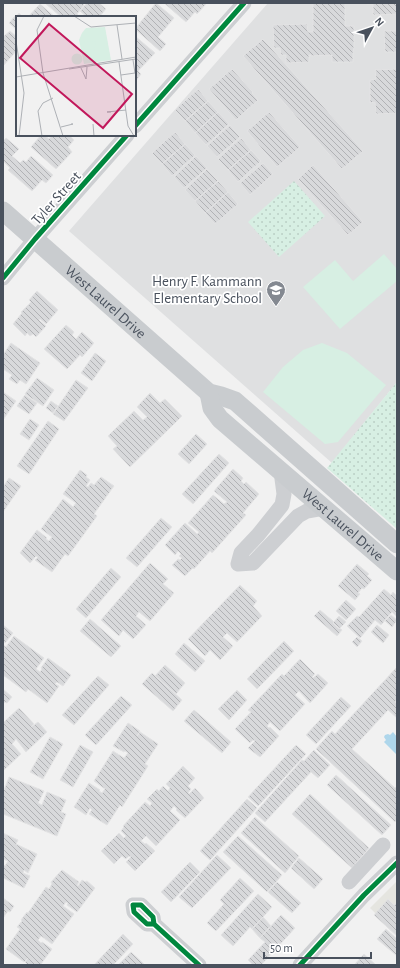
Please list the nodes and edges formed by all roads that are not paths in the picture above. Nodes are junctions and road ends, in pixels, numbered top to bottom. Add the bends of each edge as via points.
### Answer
1 (244, 3) edge
2 (136, 125) edge
3 (126, 136) edge
4 (3, 211) edge
5 (35, 239) junction
6 (3, 278) edge
7 (209, 393) junction
8 (281, 471) junction
9 (324, 508) junction
10 (397, 544) edge
11 (397, 571) edge
12 (383, 844) dead end
13 (397, 863) edge
14 (349, 882) dead end
15 (131, 903) dead end
16 (199, 965) edge
17 (300, 965) edge

1 - 2 street
3 - 5 street, Tyler Street
4 - 5 main road, West Laurel Drive
5 - 6 street, Tyler Street
5 - 7 main road, West Laurel Drive
7 - 8 main road, West Laurel Drive via 212,408 220,419
7 - 10 main road, West Laurel Drive via 234,401
8 - 9 main road, West Laurel Drive
8 - 9 street via 284,494 282,505 241,553 238,564 253,563 298,516 307,511
9 - 11 main road, West Laurel Drive
12 - 14 street
13 - 17 street
15 - 16 street via 140,905 149,913 154,924

